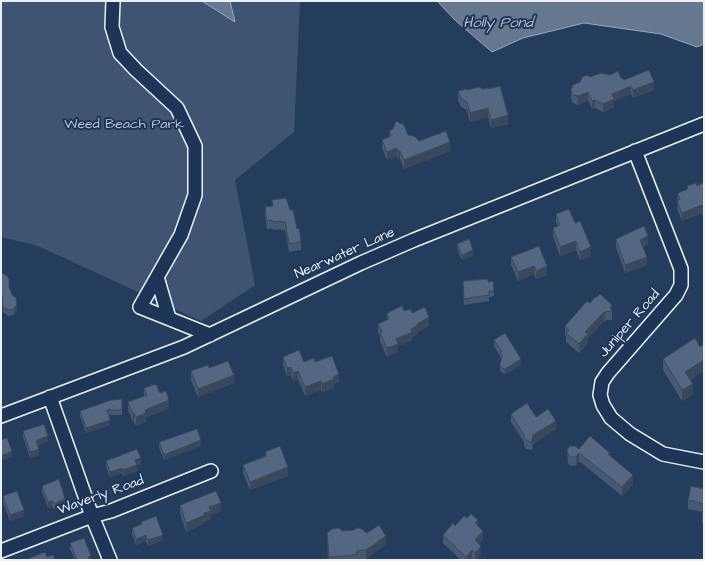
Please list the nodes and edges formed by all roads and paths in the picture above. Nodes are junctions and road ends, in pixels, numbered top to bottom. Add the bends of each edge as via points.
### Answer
1 (113, 1) edge
2 (704, 124) edge
3 (635, 151) junction
4 (157, 277) junction
5 (169, 318) junction
6 (210, 335) junction
7 (50, 397) junction
8 (1, 416) edge
9 (704, 462) edge
10 (211, 471) dead end
11 (92, 516) junction
12 (1, 551) edge
13 (110, 560) edge

1 - 4 street via 112,27 120,53 177,108 195,146 195,195 181,235
2 - 3 street, Nearwater Lane
3 - 6 street, Nearwater Lane via 361,263
3 - 9 street, Juniper Road via 681,269 682,285 608,373 602,382 600,396 611,418 630,434 663,454
4 - 5 street
4 - 5 street via 140,307
5 - 6 street
6 - 7 street, Nearwater Lane
7 - 8 street, Nearwater Lane
7 - 11 street
10 - 11 street, Waverly Road via 111,511
11 - 12 street, Waverly Road
11 - 13 street

